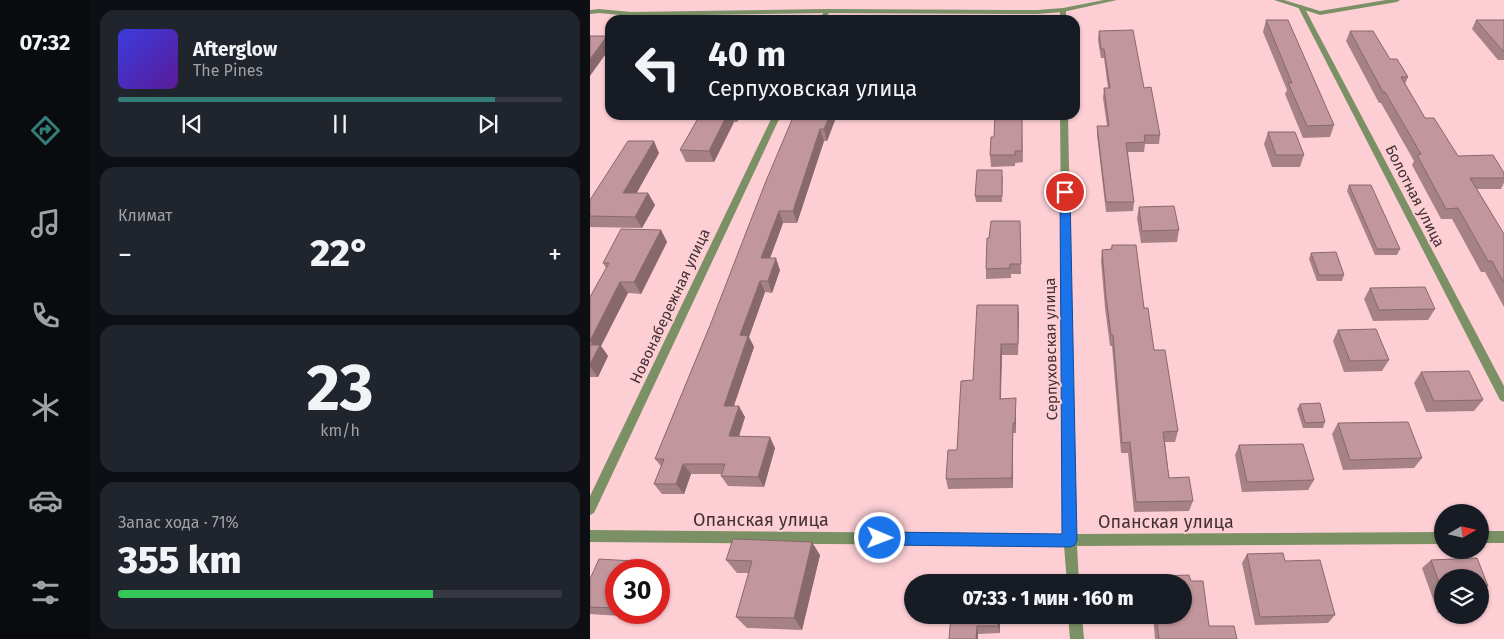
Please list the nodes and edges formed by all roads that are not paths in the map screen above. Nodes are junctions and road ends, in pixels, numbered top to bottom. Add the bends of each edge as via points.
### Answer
1 (1114, 0) edge
2 (1277, 0) edge
3 (1398, 0) edge
4 (1301, 7) junction
5 (1062, 10) junction
6 (827, 11) junction
7 (590, 12) edge
8 (825, 15) edge
9 (1062, 15) edge
10 (775, 120) edge
11 (1064, 120) edge
12 (1504, 398) edge
13 (590, 509) edge
14 (590, 536) edge
15 (1489, 537) edge
16 (1504, 537) edge
17 (1434, 538) edge
18 (1070, 540) junction
19 (1072, 574) edge
20 (1076, 624) edge
21 (1077, 639) edge

1 - 5 street
2 - 4 street
3 - 4 street via 1320,13
4 - 12 street, Болотная улица
5 - 6 street
5 - 9 street
6 - 7 street
6 - 8 street
10 - 13 street, Новонабережная улица
11 - 18 street, Серпуховская улица
14 - 18 street, Опанская улица
15 - 16 street
17 - 18 street, Опанская улица
18 - 19 street, Серпуховская улица
20 - 21 street

